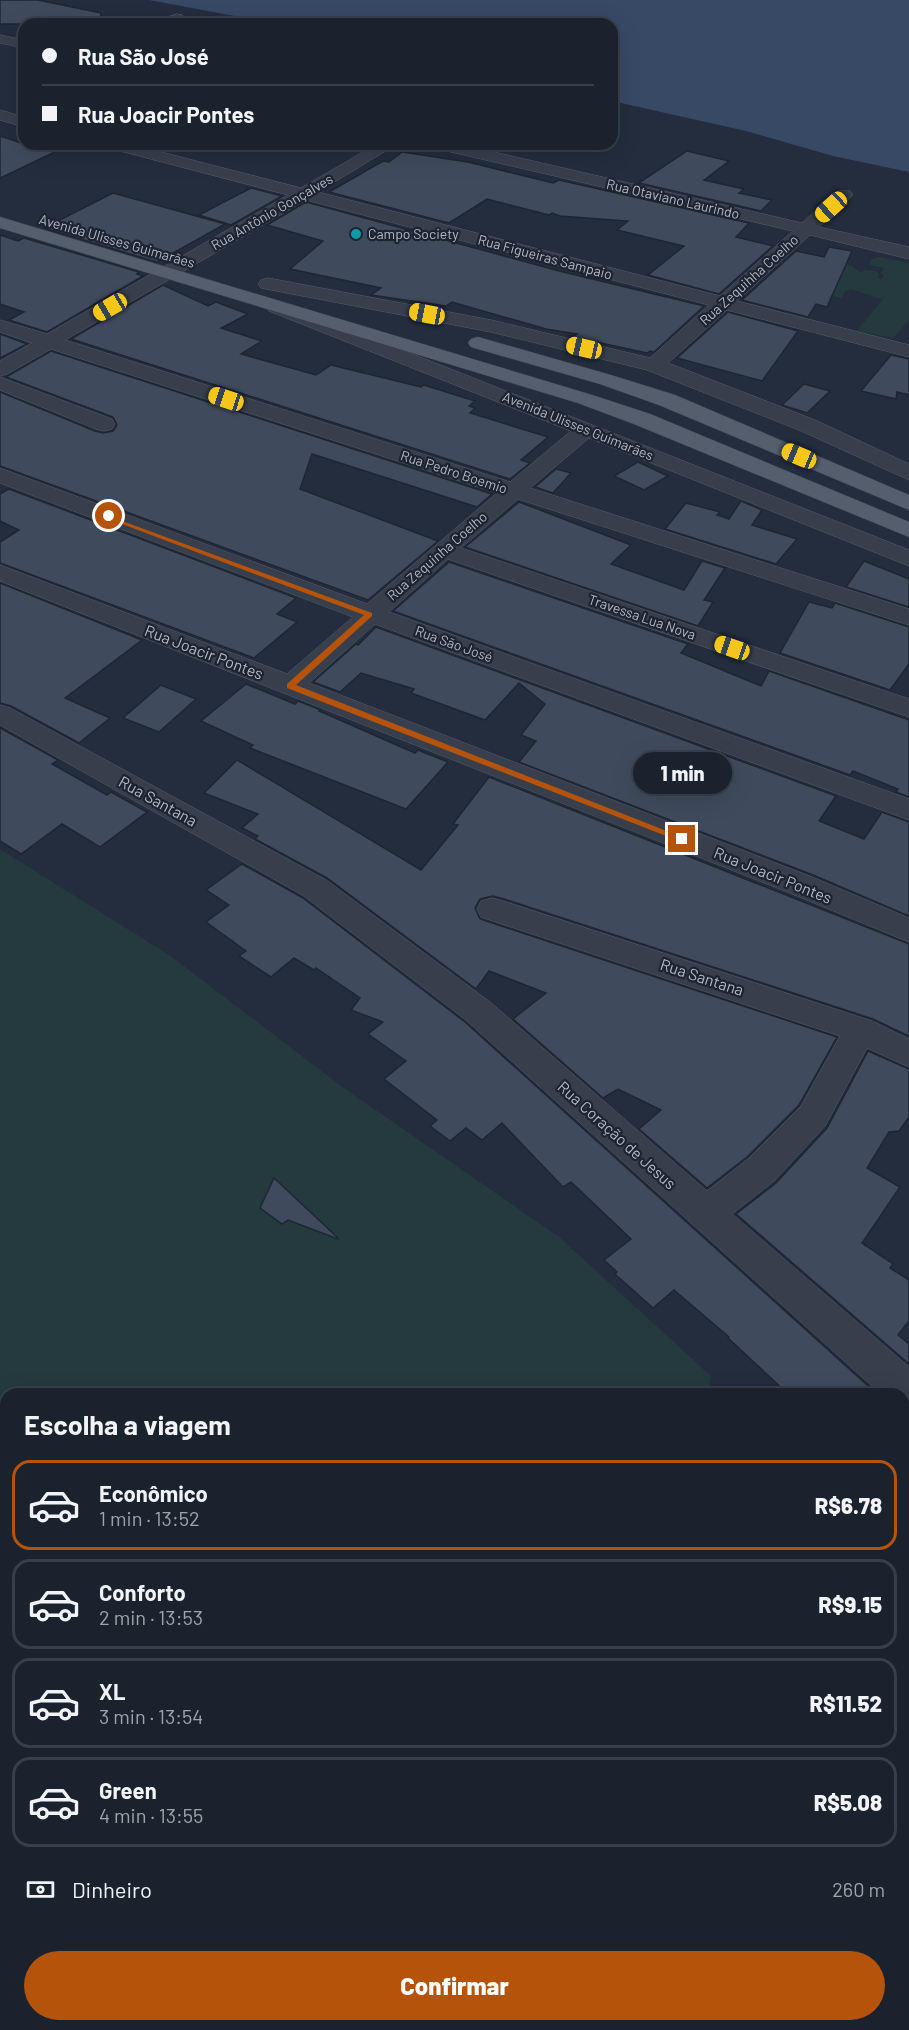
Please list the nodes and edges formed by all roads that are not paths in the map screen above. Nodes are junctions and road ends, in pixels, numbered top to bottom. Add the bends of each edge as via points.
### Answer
1 (0, 39) edge
2 (18, 43) edge
3 (0, 115) edge
4 (18, 120) edge
5 (135, 150) edge
6 (379, 150) edge
7 (464, 150) edge
8 (305, 193) junction
9 (844, 195) dead end
10 (0, 208) edge
11 (0, 222) edge
12 (805, 229) junction
13 (909, 253) edge
14 (187, 262) junction
15 (169, 273) junction
16 (268, 284) junction
17 (247, 295) junction
18 (722, 304) junction
19 (0, 326) edge
20 (50, 342) junction
21 (909, 351) edge
22 (654, 365) junction
23 (0, 370) edge
24 (0, 383) edge
25 (667, 400) junction
26 (642, 419) junction
27 (104, 424) dead end
28 (586, 429) junction
29 (909, 473) edge
30 (0, 476) edge
31 (513, 490) junction
32 (909, 503) edge
33 (909, 530) edge
34 (444, 550) junction
35 (909, 559) edge
36 (0, 572) edge
37 (370, 614) junction
38 (909, 617) edge
39 (290, 686) junction
40 (909, 708) edge
41 (0, 714) edge
42 (909, 810) edge
43 (315, 888) joint
44 (492, 909) dead end
45 (909, 931) edge
46 (860, 1030) junction
47 (909, 1054) edge
48 (705, 1214) junction
49 (903, 1388) edge

1 - 2 street
3 - 4 street
5 - 8 street, Rua Figueiras Sampaio
6 - 8 street, Rua Antônio Gonçalves
7 - 12 street, Rua Otaviano Laurindo
8 - 14 street, Rua Antônio Gonçalves
8 - 18 street, Rua Figueiras Sampaio
9 - 12 street, Rua Zequihha Coelho
10 - 14 main road, Avenida Ulisses Guimarães
11 - 15 main road, Avenida Ulisses Guimarães
12 - 13 street, Rua Otaviano Laurindo
12 - 18 street, Rua Zequihha Coelho
14 - 15 street, Rua Antônio Gonçalves
14 - 16 main road, Avenida Ulisses Guimarães
15 - 17 main road, Avenida Ulisses Guimarães
15 - 20 street, Rua Antônio Gonçalves
16 - 22 street, Avenida Ulisses Guimarães via 490,326
16 - 25 main road, Avenida Ulisses Guimarães
17 - 26 main road, Avenida Ulisses Guimarães
17 - 28 street, Avenida Ulisses Guimarães
18 - 21 street, Rua Figueiras Sampaio
18 - 22 street, Rua Zequihha Coelho
19 - 20 street, Rua Pedro Boemio
20 - 23 street, Rua Antônio Gonçalves
20 - 31 street, Rua Pedro Boemio
22 - 29 street, Avenida Ulisses Guimarães via 807,425
24 - 27 street
25 - 26 main road
25 - 32 main road, Avenida Ulisses Guimarães
26 - 33 main road, Avenida Ulisses Guimarães
28 - 31 street, Rua Zequinha Coelho
28 - 35 street, Avenida Ulisses Guimarães
30 - 37 street, Rua São José
31 - 34 street, Rua Zequinha Coelho
31 - 38 street, Rua Pedro Boemio
34 - 37 street, Rua Zequinha Coelho
34 - 40 street, Travessa Lua Nova
36 - 39 street, Rua Joacir Pontes
37 - 39 street, Rua Zequinha Coelho
37 - 42 street, Rua São José
39 - 45 street, Rua Joacir Pontes via 801,885
41 - 43 street, Rua Santana
43 - 48 street, Rua Coração de Jesus via 478,1011
44 - 46 street, Rua Santana
46 - 47 street, Rua Santana
46 - 48 street via 813,1116 761,1170
48 - 49 street, Rua Coração de Jesus

